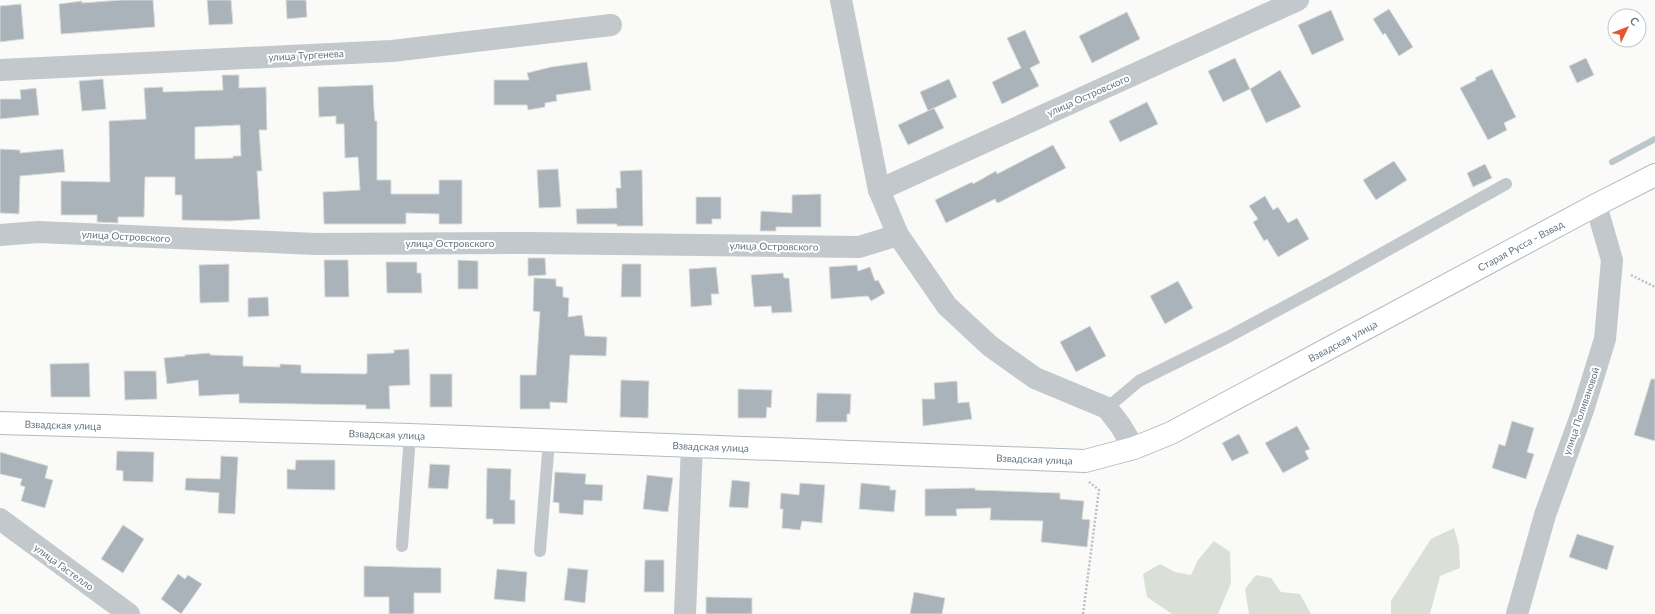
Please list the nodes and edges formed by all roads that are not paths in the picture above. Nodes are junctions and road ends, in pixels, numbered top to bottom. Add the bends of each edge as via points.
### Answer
1 (840, 0) edge
2 (1298, 0) edge
3 (611, 25) dead end
4 (0, 70) edge
5 (1655, 175) edge
6 (1506, 184) dead end
7 (879, 190) junction
8 (1596, 205) junction
9 (0, 235) edge
10 (898, 235) junction
11 (1387, 317) joint
12 (1107, 408) junction
13 (0, 423) edge
14 (410, 435) junction
15 (548, 441) junction
16 (692, 446) junction
17 (1134, 448) junction
18 (0, 519) edge
19 (402, 546) dead end
20 (540, 551) dead end
21 (129, 614) edge
22 (685, 614) edge
23 (1517, 614) edge

1 - 7 street
2 - 7 street, улица Островского
3 - 4 street, улица Тургенева via 392,51
5 - 8 street, Старая Русса - Взвад
6 - 12 lane via 1323,287 1139,381
7 - 10 street
8 - 11 street, Старая Русса - Взвад
8 - 23 street, улица Поливановой via 1612,260 1605,339 1583,410 1545,515
9 - 10 street, улица Островского via 38,232 316,244 529,243 859,247
10 - 12 street via 947,306 990,346 1035,378
11 - 17 street, Взвадская улица via 1171,433
12 - 17 street
13 - 14 street, Взвадская улица
14 - 15 street, Взвадская улица
14 - 19 lane
15 - 16 street, Взвадская улица
15 - 20 lane
16 - 17 street, Взвадская улица via 1085,461
16 - 22 street
18 - 21 street, улица Гастелло

